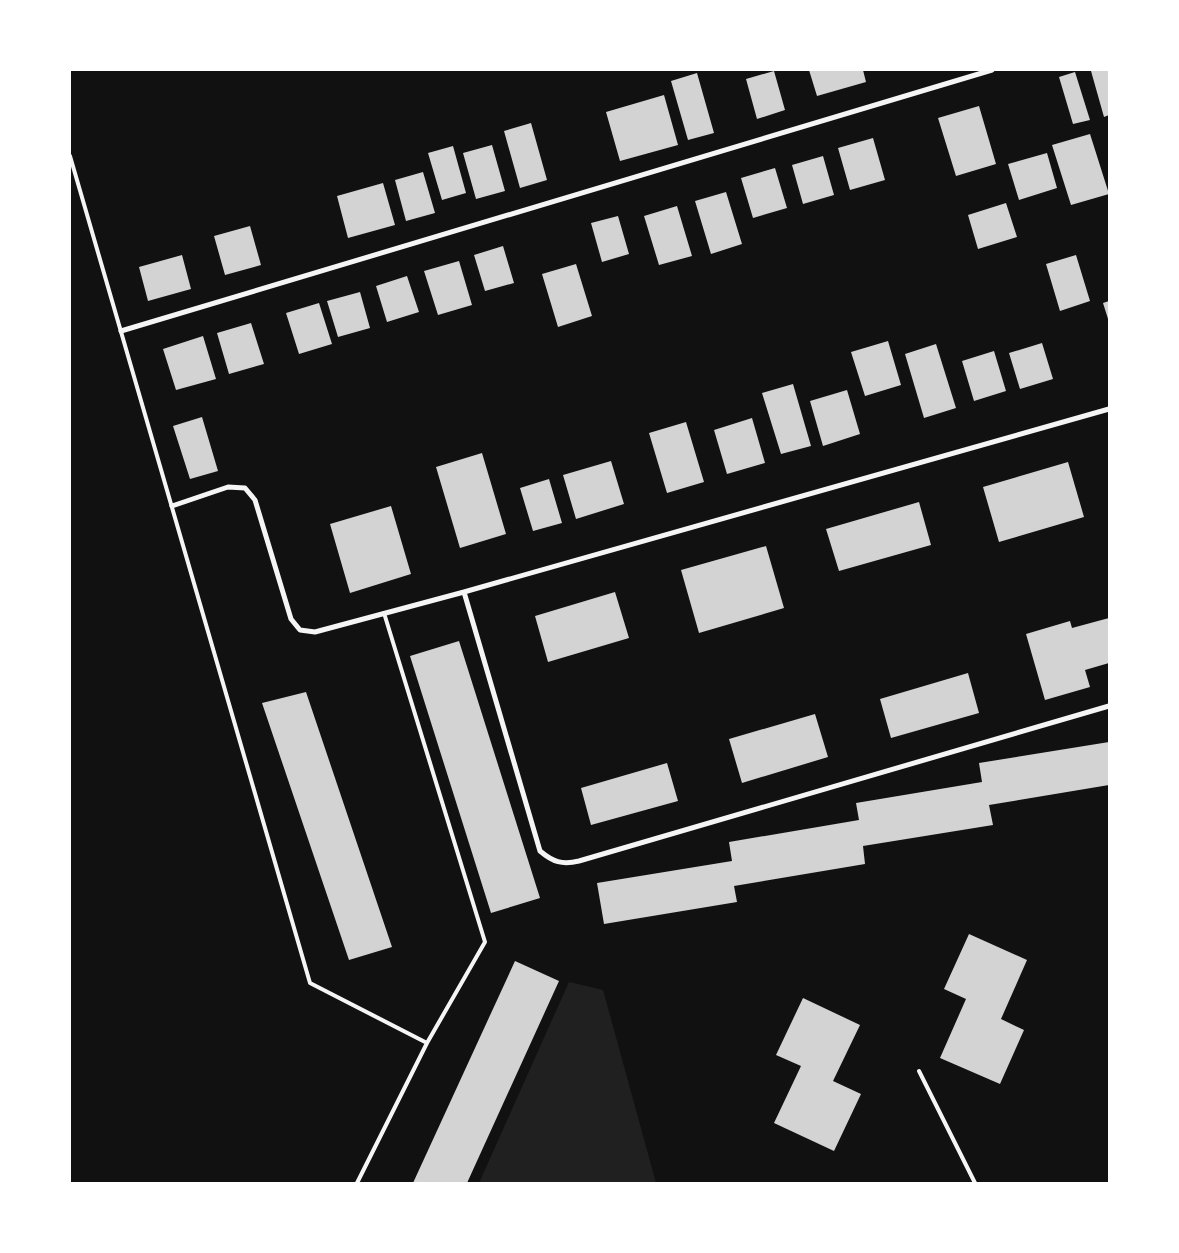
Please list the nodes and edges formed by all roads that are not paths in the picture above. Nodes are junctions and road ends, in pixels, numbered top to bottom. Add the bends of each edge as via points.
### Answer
1 (992, 70) edge
2 (70, 156) edge
3 (121, 331) junction
4 (1109, 408) edge
5 (172, 506) junction
6 (464, 592) junction
7 (384, 613) junction
8 (1109, 706) edge
9 (427, 1043) junction
10 (919, 1071) dead end
11 (358, 1183) edge
12 (975, 1183) edge

1 - 3 street
2 - 3 lane
3 - 5 lane
4 - 6 street
5 - 7 street via 228,487 245,488 255,500 291,619 300,630 315,632
5 - 9 lane via 310,983
6 - 7 street
6 - 8 street via 540,851 551,861 567,864
7 - 9 lane via 486,942
9 - 11 lane
10 - 12 lane

